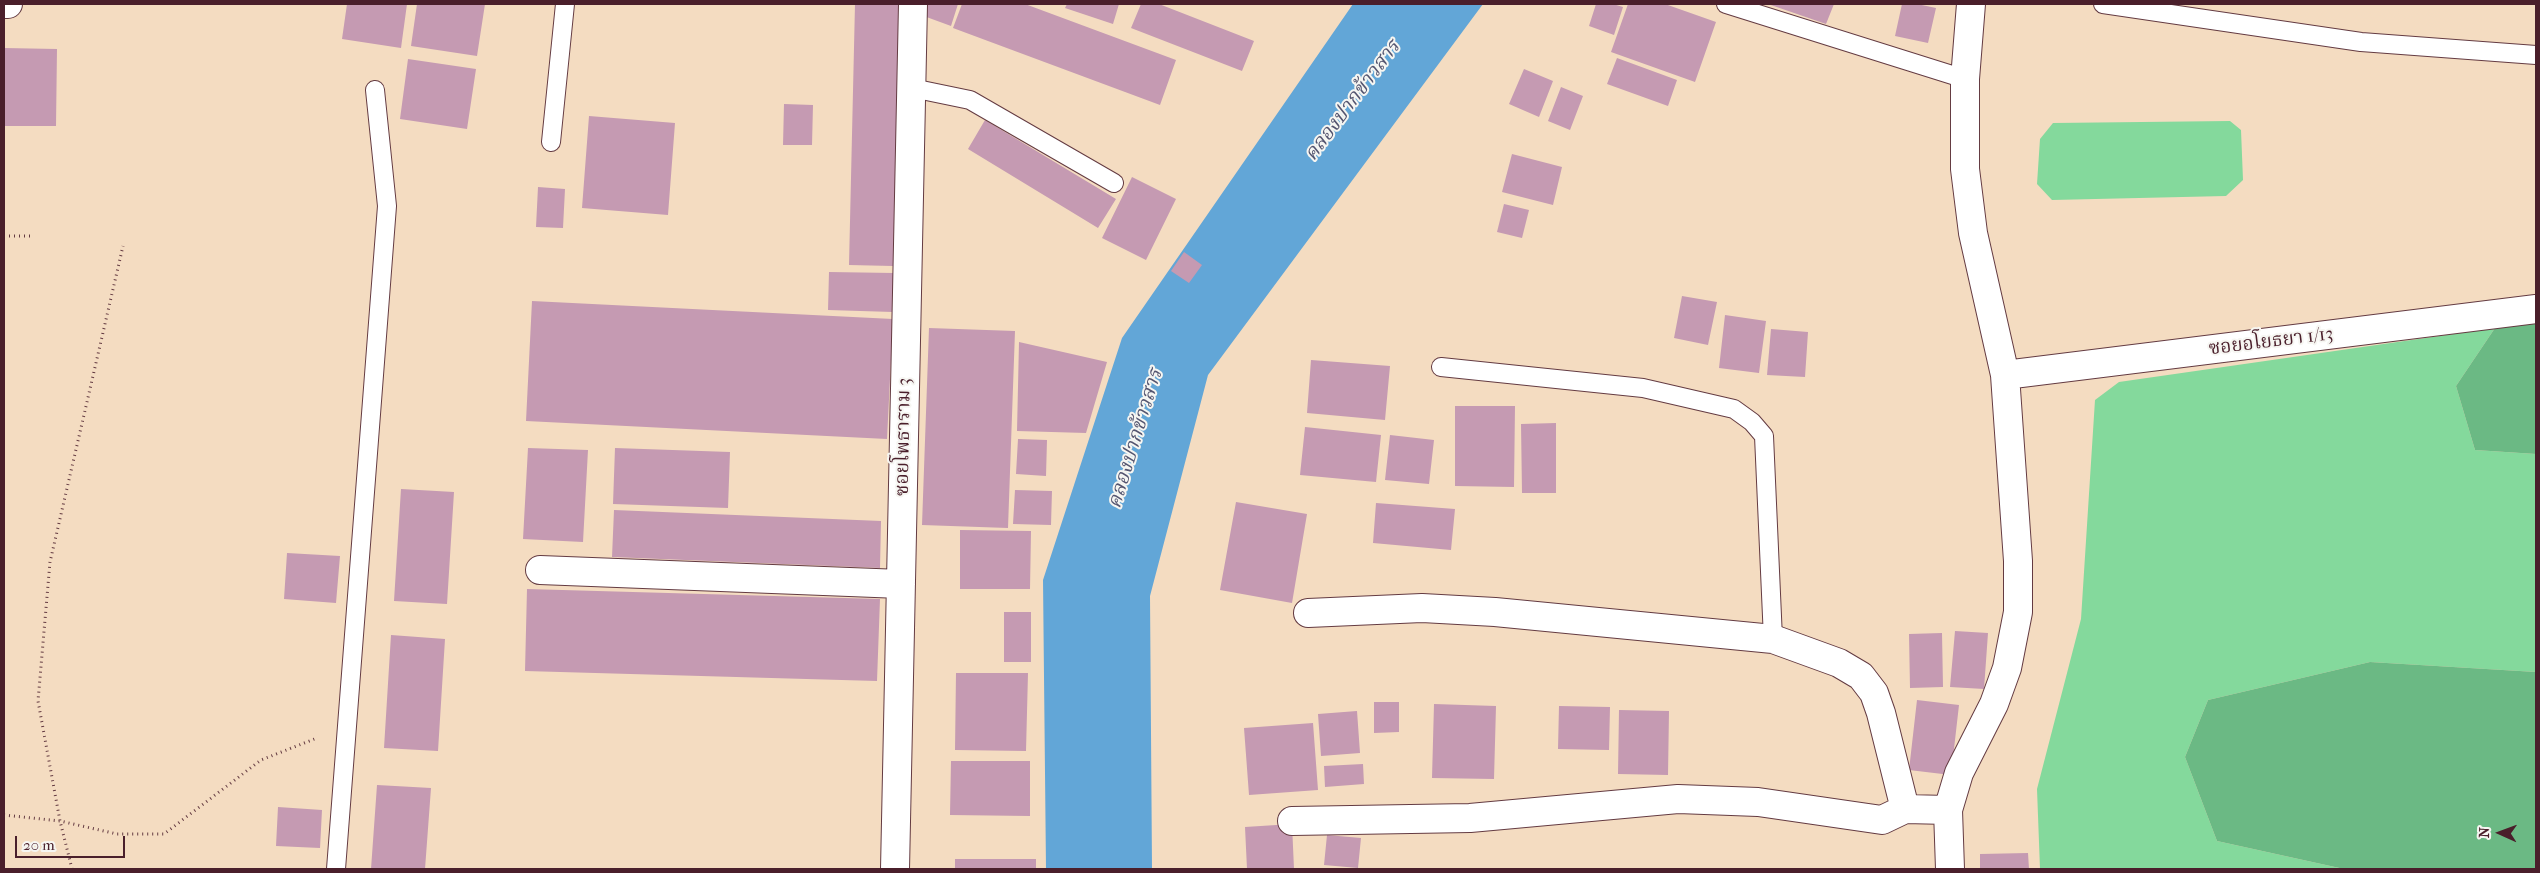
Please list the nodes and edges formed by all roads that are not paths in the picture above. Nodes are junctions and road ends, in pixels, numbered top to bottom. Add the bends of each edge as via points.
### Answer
1 (4, 4) edge
2 (8, 4) edge
3 (565, 4) edge
4 (914, 4) edge
5 (1726, 4) edge
6 (1971, 4) edge
7 (2103, 4) edge
8 (2536, 55) edge
9 (1965, 79) junction
10 (912, 88) junction
11 (375, 90) dead end
12 (551, 142) dead end
13 (1114, 183) dead end
14 (2536, 309) edge
15 (1441, 367) dead end
16 (2005, 376) junction
17 (540, 570) dead end
18 (902, 584) junction
19 (1308, 613) dead end
20 (1773, 639) junction
21 (1905, 809) junction
22 (1948, 810) junction
23 (1292, 821) dead end
24 (336, 869) edge
25 (895, 869) edge
26 (1950, 869) edge

1 - 2 street
3 - 12 lane
4 - 10 street, ซอยโพธาราม 3
5 - 9 lane
6 - 9 street
7 - 8 lane via 2361,42
9 - 16 street via 1965,169 1973,233
10 - 13 lane via 970,100
10 - 18 street, ซอยโพธาราม 3
11 - 24 lane via 387,206
14 - 16 street, ซอยอโยธยา 1/13
15 - 20 lane via 1643,388 1734,409 1752,422 1764,436
16 - 22 street via 2018,561 2018,612 2007,668 1994,704 1959,773
17 - 18 street
18 - 25 street, ซอยโพธาราม 3
19 - 20 street via 1422,608 1495,612
20 - 21 street via 1839,662 1861,676 1874,693 1881,712
21 - 22 street
21 - 23 street via 1882,820 1758,802 1678,799 1470,818
22 - 26 street

